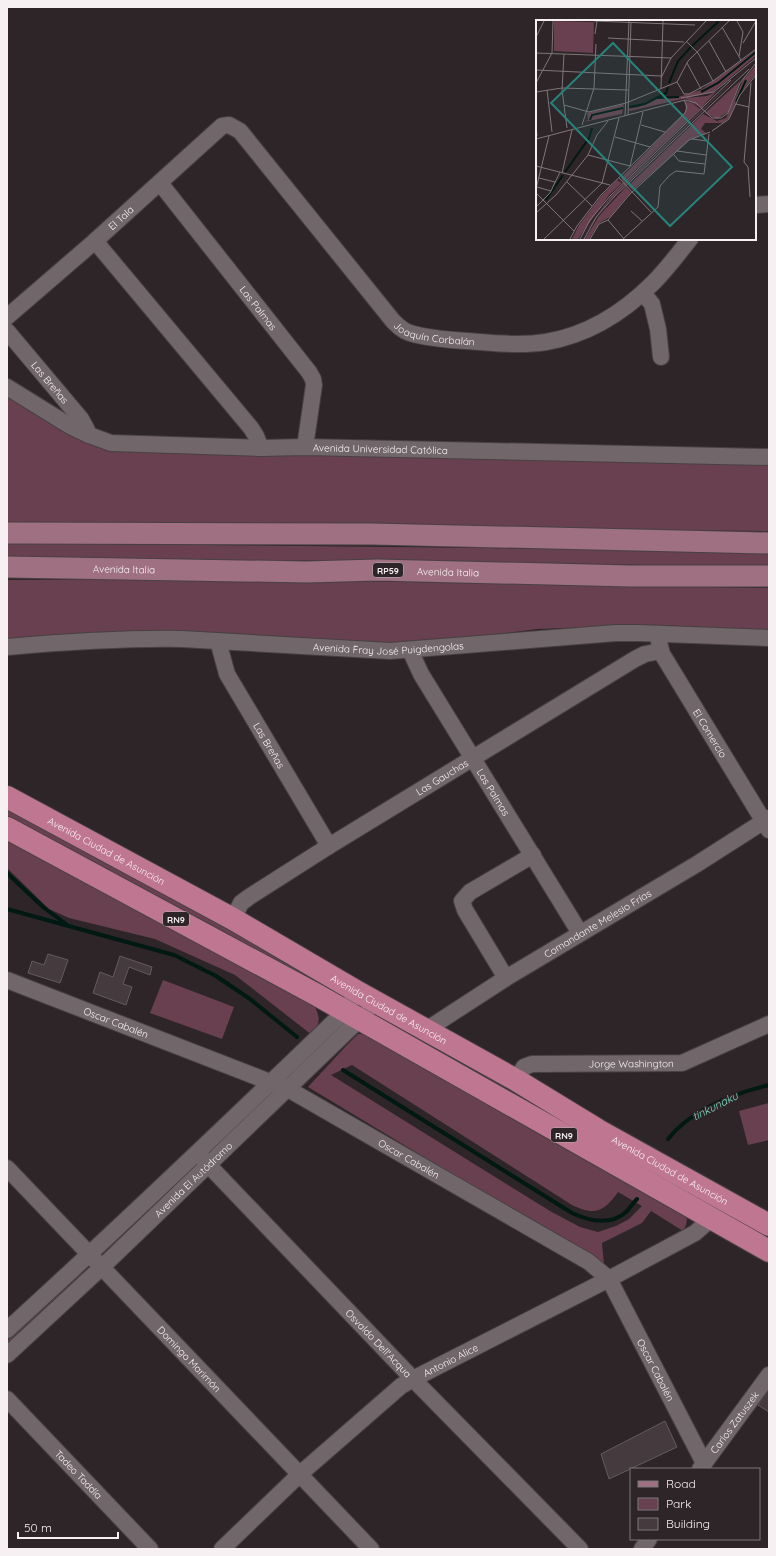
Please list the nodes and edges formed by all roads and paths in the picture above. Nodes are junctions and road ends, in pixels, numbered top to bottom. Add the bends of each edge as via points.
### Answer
1 (235, 127) joint
2 (160, 184) junction
3 (769, 204) edge
4 (756, 205) edge
5 (689, 240) edge
6 (95, 241) junction
7 (643, 293) junction
8 (7, 317) edge
9 (7, 331) edge
10 (661, 357) dead end
11 (7, 387) edge
12 (89, 435) junction
13 (305, 447) junction
14 (261, 448) junction
15 (769, 457) edge
16 (7, 533) edge
17 (769, 543) edge
18 (7, 567) edge
19 (769, 576) edge
20 (658, 634) junction
21 (769, 638) edge
22 (218, 642) junction
23 (7, 646) edge
24 (410, 650) junction
25 (661, 651) junction
26 (474, 758) junction
27 (7, 797) edge
28 (767, 823) edge
29 (7, 828) edge
30 (329, 846) junction
31 (533, 855) junction
32 (233, 919) junction
33 (580, 933) junction
34 (506, 978) junction
35 (7, 980) edge
36 (356, 991) junction
37 (378, 1002) junction
38 (352, 1015) junction
39 (769, 1024) edge
40 (426, 1030) junction
41 (516, 1080) junction
42 (271, 1082) junction
43 (288, 1089) junction
44 (197, 1153) junction
45 (208, 1164) junction
46 (7, 1168) edge
47 (712, 1218) junction
48 (769, 1225) edge
49 (769, 1251) edge
50 (89, 1255) junction
51 (102, 1267) junction
52 (609, 1279) junction
53 (7, 1330) edge
54 (7, 1355) edge
55 (769, 1375) edge
56 (413, 1379) junction
57 (7, 1399) edge
58 (702, 1466) edge
59 (300, 1474) junction
60 (648, 1540) edge
61 (150, 1549) edge
62 (222, 1549) edge
63 (371, 1549) edge
64 (580, 1549) edge
65 (642, 1549) edge

1 - 2 street, El Tala via 222,126
1 - 7 street, Joaquín Corbalán via 393,322 410,333 510,344 545,342 587,330
2 - 6 street, El Tala
2 - 13 street, Las Palmas via 313,379
3 - 4 street
5 - 7 street, Joaquín Corbalán
6 - 8 street, El Tala
6 - 14 street via 251,428
7 - 10 street via 652,304
9 - 12 street, Las Breñas via 81,419
11 - 12 street, Avenida Universidad Católica
12 - 14 street, Avenida Universidad Católica via 111,443
13 - 14 street, Avenida Universidad Católica
13 - 15 street, Avenida Universidad Católica
16 - 17 main road via 372,534
18 - 19 main road, Avenida Italia / RP59
20 - 21 street, Avenida Fray José Puigdengolas
20 - 24 street, Avenida Fray José Puigdengolas via 616,633
20 - 25 street, El Comercio
22 - 23 street, Avenida Fray José Puigdengolas via 153,638
22 - 24 street, Avenida Fray José Puigdengolas
22 - 30 street, Las Breñas via 227,674
24 - 26 street, Las Palmas via 421,674
25 - 26 street, Las Gauchas via 644,654
25 - 28 street, El Comercio
26 - 30 street, Las Gauchas
26 - 31 street, Las Palmas
27 - 32 highway, Avenida Ciudad de Asunción / RN9
28 - 33 street, Comandante Melesio Frías
29 - 38 highway, Avenida Ciudad de Asunción / RN9
30 - 32 street, Las Gauchas via 241,903
31 - 33 street, Las Palmas
31 - 34 street via 470,892 462,901
32 - 36 highway, Avenida Ciudad de Asunción / RN9
33 - 34 street, Comandante Melesio Frías
34 - 40 street, Comandante Melesio Frías
35 - 42 street, Oscar Cabalén
36 - 37 highway, Avenida Ciudad de Asunción / RN9
36 - 38 street, Avenida El Autódromo
37 - 38 street, Avenida El Autódromo
37 - 40 highway, Avenida Ciudad de Asunción / RN9
38 - 42 street, Avenida El Autódromo
38 - 43 street, Avenida El Autódromo
38 - 47 highway, Avenida Ciudad de Asunción / RN9
39 - 41 street, Jorge Washington via 682,1063 532,1064 524,1067
40 - 41 highway, Avenida Ciudad de Asunción / RN9
41 - 48 highway, Avenida Ciudad de Asunción / RN9 via 598,1130
42 - 43 street, Oscar Cabalén
42 - 44 street, Avenida El Autódromo
43 - 45 street, Avenida El Autódromo
43 - 52 street, Oscar Cabalén via 589,1262
44 - 45 street, Osvaldo Dell'Acqua
44 - 50 street, Avenida El Autódromo
45 - 51 street, Avenida El Autódromo
45 - 56 street, Osvaldo Dell'Acqua
46 - 50 street, Domingo Marimón
47 - 49 highway, Avenida Ciudad de Asunción / RN9
47 - 52 street, Antonio Alice via 695,1233
50 - 51 street, Domingo Marimón
50 - 53 street, Avenida El Autódromo
51 - 54 street, Avenida El Autódromo
51 - 59 street, Domingo Marimón
52 - 56 street, Antonio Alice
52 - 58 street, Oscar Cabalén
55 - 58 street, Carlos Zatuszek
56 - 59 street, Antonio Alice via 401,1386
56 - 64 street, Osvaldo Dell'Acqua
57 - 61 street, Tadeo Taddía
59 - 62 street, Antonio Alice
59 - 63 street, Domingo Marimón
60 - 65 street

